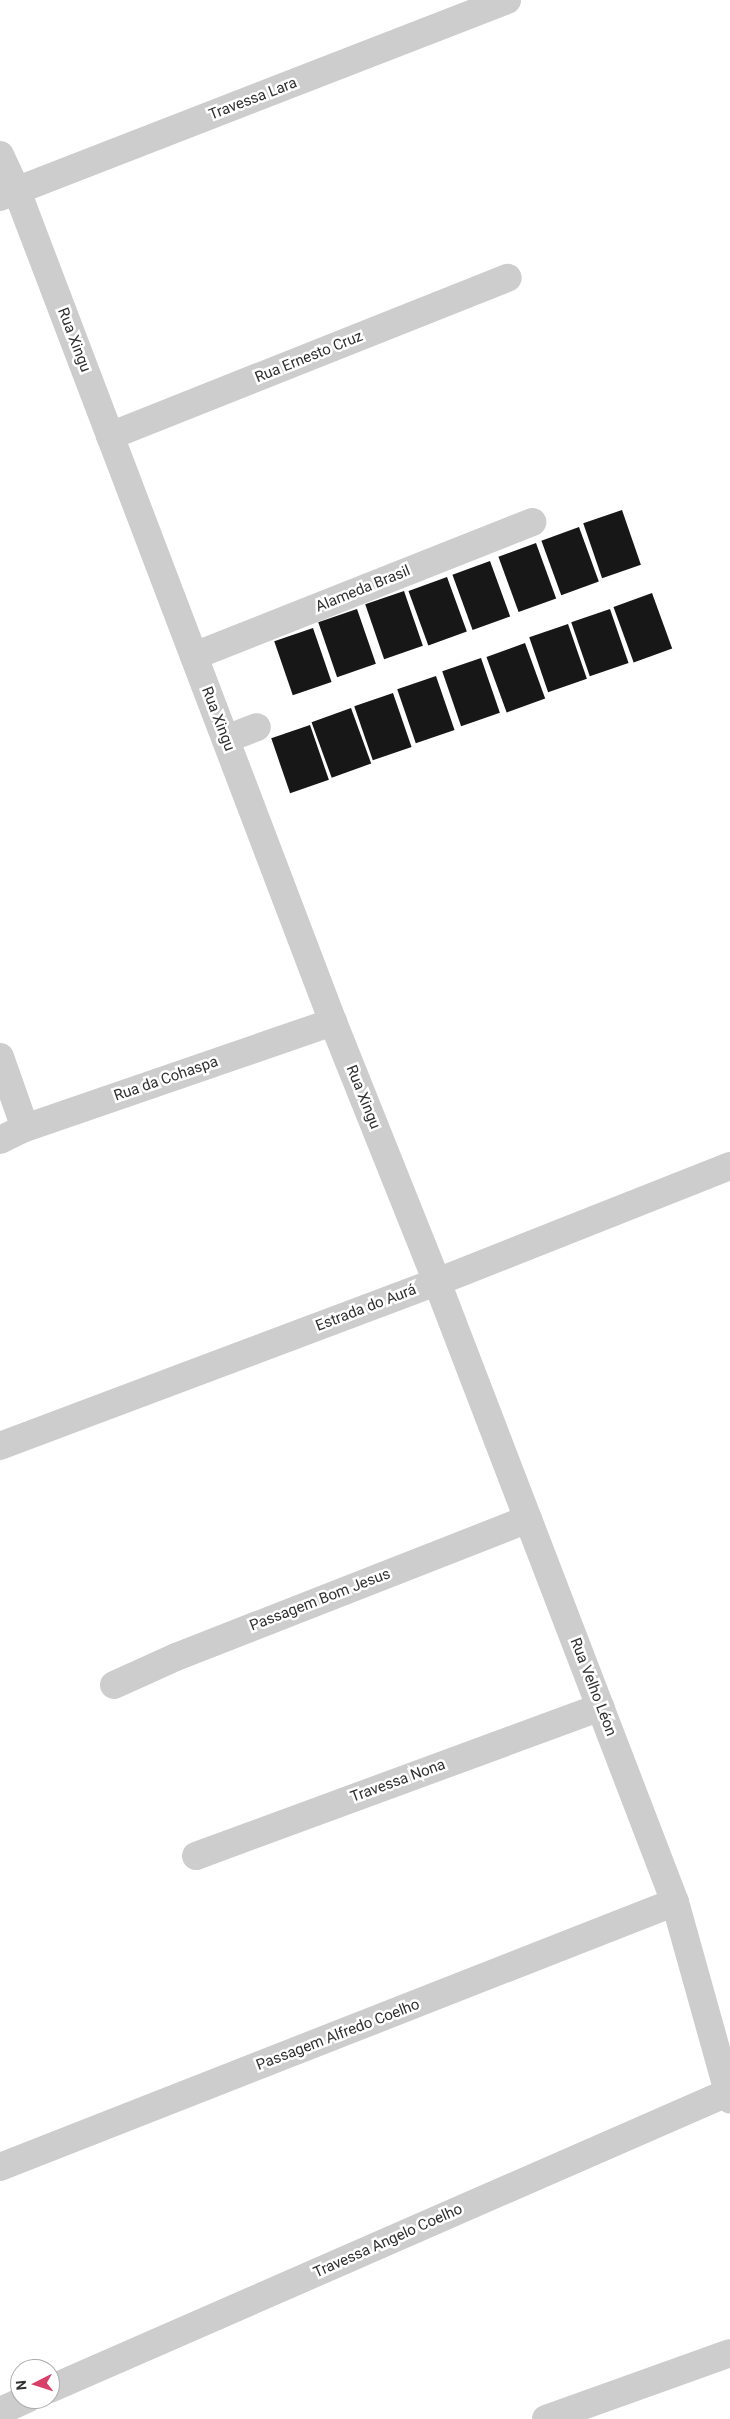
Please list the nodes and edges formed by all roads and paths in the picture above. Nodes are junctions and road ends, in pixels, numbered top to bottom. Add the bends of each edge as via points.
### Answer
1 (506, 0) edge
2 (0, 155) edge
3 (8, 194) edge
4 (508, 278) dead end
5 (110, 436) junction
6 (532, 522) dead end
7 (194, 656) junction
8 (257, 727) dead end
9 (226, 739) junction
10 (333, 1022) junction
11 (0, 1057) edge
12 (25, 1128) junction
13 (0, 1140) edge
14 (730, 1166) edge
15 (437, 1282) junction
16 (0, 1446) edge
17 (528, 1519) junction
18 (114, 1685) dead end
19 (600, 1707) junction
20 (196, 1856) dead end
21 (675, 1902) junction
22 (728, 2096) edge
23 (0, 2167) edge
24 (730, 2353) edge
25 (60, 2385) edge
26 (546, 2419) edge

1 - 3 street, Travessa Lara
2 - 3 street, Rua Xingu
3 - 5 street, Rua Xingu
4 - 5 street, Rua Ernesto Cruz
5 - 7 street, Rua Xingu
6 - 7 street, Alameda Brasil
7 - 9 street, Rua Xingu
8 - 9 street
9 - 10 street, Rua Xingu
10 - 12 street, Rua da Cohaspa
10 - 15 street, Rua Xingu
11 - 12 street
12 - 13 street, Rua da Cohaspa
14 - 15 street, Estrada do Aurá
15 - 16 street, Estrada do Aurá
15 - 17 street, Rua Velho Léon
17 - 18 street, Passagem Bom Jesus via 176,1657
17 - 19 street, Rua Velho Léon
19 - 20 street, Travessa Nona
19 - 21 street, Rua Velho Léon
21 - 22 street, Rua Velho Léon
21 - 23 street, Passagem Alfredo Coelho
22 - 25 street, Travessa Angelo Coelho
24 - 26 street

